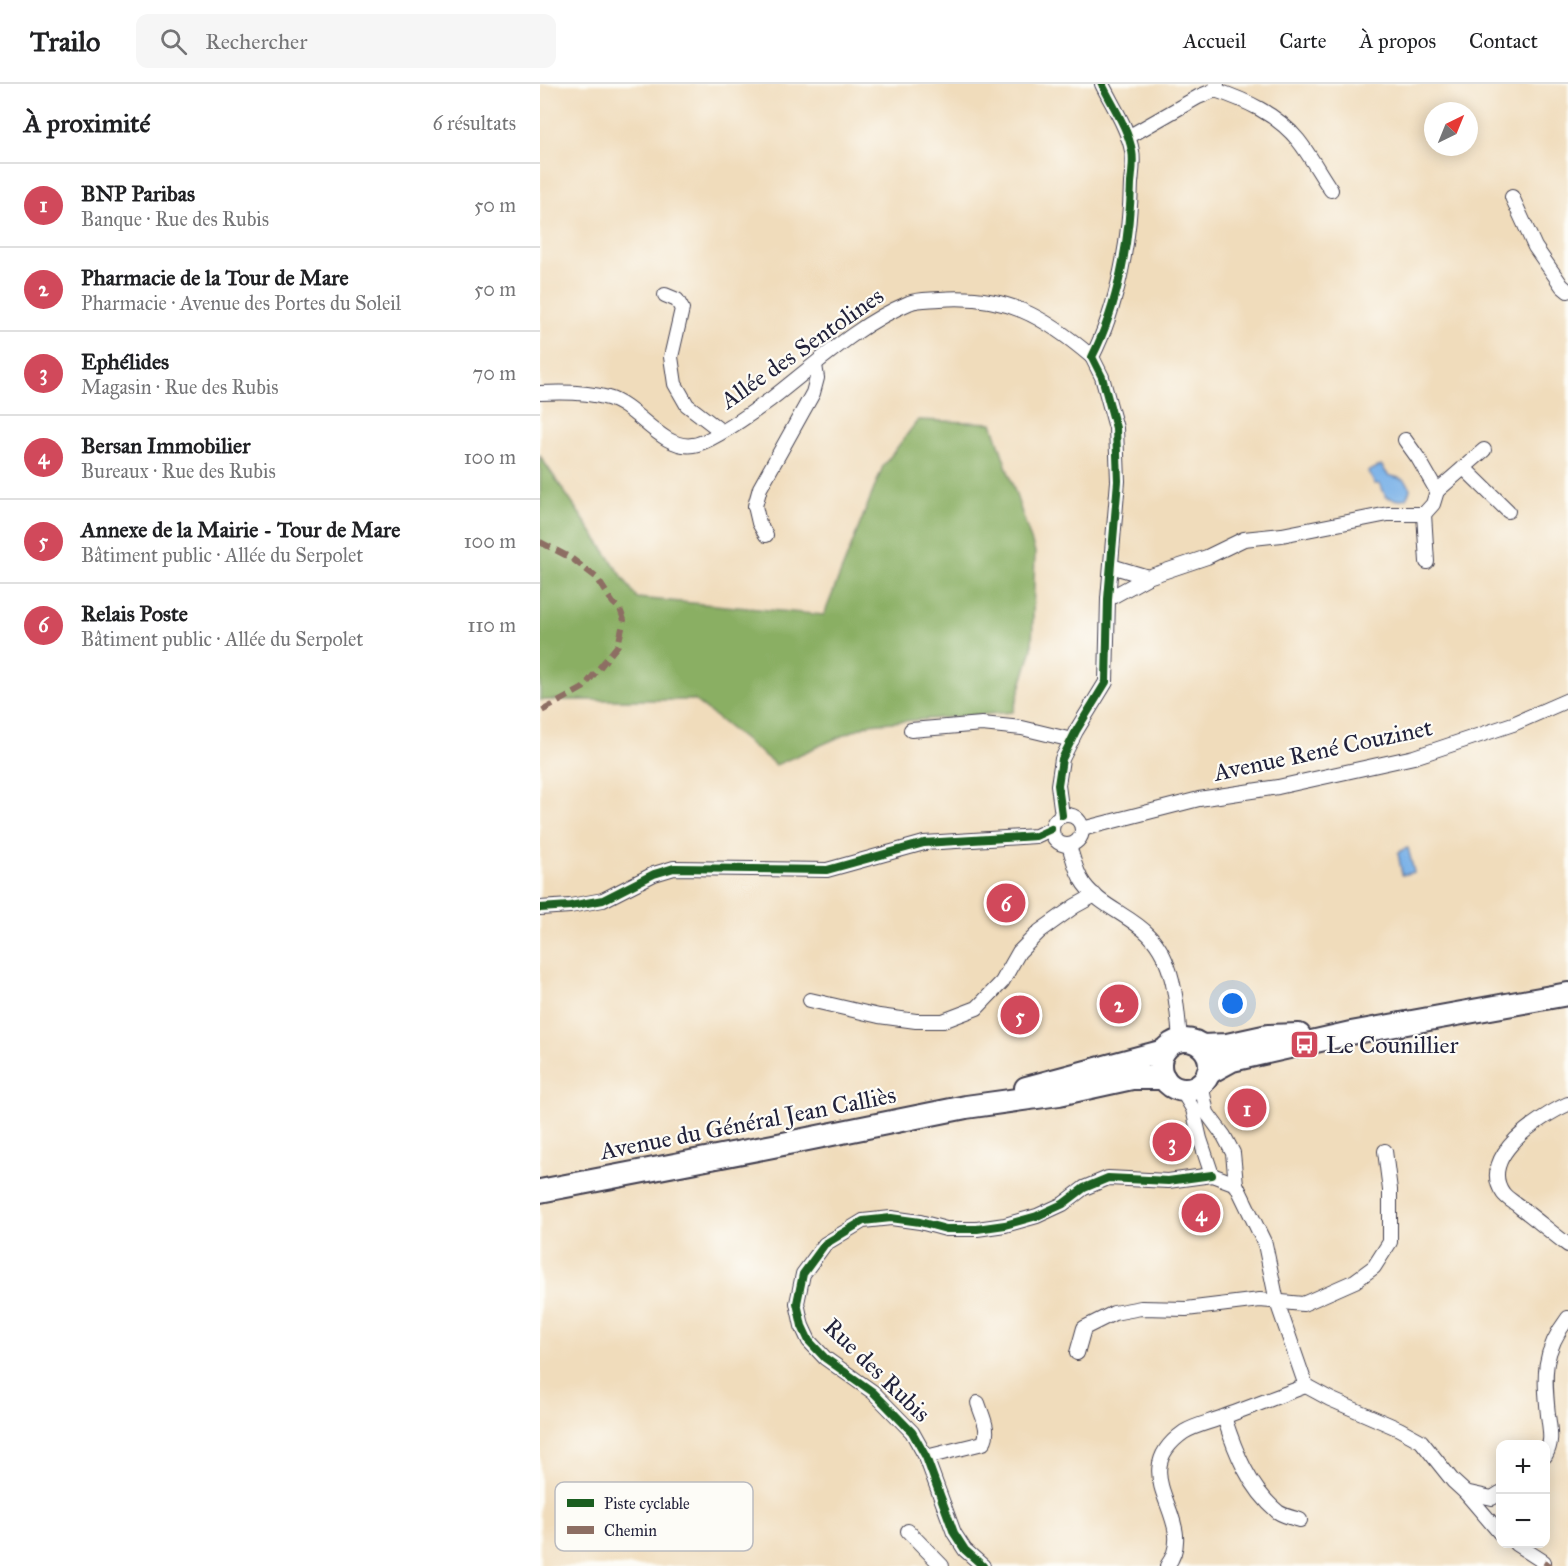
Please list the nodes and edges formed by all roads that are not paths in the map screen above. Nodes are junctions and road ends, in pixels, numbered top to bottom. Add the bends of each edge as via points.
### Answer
1 (1102, 84) edge
2 (1216, 87) edge
3 (1128, 137) junction
4 (1331, 190) dead end
5 (1512, 197) dead end
6 (1568, 291) edge
7 (665, 295) dead end
8 (1092, 357) junction
9 (815, 365) junction
10 (540, 393) edge
11 (721, 431) junction
12 (1405, 440) dead end
13 (1484, 450) dead end
14 (1464, 468) junction
15 (1437, 491) junction
16 (1508, 510) dead end
17 (1424, 514) junction
18 (766, 535) dead end
19 (1427, 561) dead end
20 (1111, 566) junction
21 (1148, 577) junction
22 (1108, 599) junction
23 (1568, 700) edge
24 (911, 730) dead end
25 (1072, 740) junction
26 (1062, 815) junction
27 (1082, 828) junction
28 (1051, 829) junction
29 (1069, 845) junction
30 (1095, 895) junction
31 (540, 908) edge
32 (1568, 994) edge
33 (810, 1000) dead end
34 (1351, 1033) junction
35 (1172, 1046) junction
36 (1202, 1046) junction
37 (1188, 1081) junction
38 (1568, 1104) edge
39 (966, 1107) junction
40 (1385, 1151) dead end
41 (1212, 1175) junction
42 (1236, 1184) junction
43 (540, 1191) edge
44 (1568, 1245) edge
45 (1277, 1302) junction
46 (1568, 1318) edge
47 (1077, 1353) dead end
48 (1306, 1386) junction
49 (978, 1403) dead end
50 (1224, 1417) junction
51 (1550, 1447) edge
52 (926, 1457) junction
53 (1465, 1492) junction
54 (1496, 1495) edge
55 (1486, 1517) junction
56 (1300, 1520) dead end
57 (1496, 1528) edge
58 (908, 1531) dead end
59 (1522, 1548) edge
60 (1544, 1562) dead end
61 (942, 1566) edge
62 (983, 1566) edge
63 (1167, 1566) edge

1 - 3 street
2 - 3 street
2 - 4 street via 1247,101 1297,138
3 - 8 street via 1132,152 1131,220 1116,290
5 - 6 street via 1535,247
7 - 11 street via 677,300 682,309 671,357 675,384 687,405
8 - 9 street, Allée des Sentolines via 1041,319 1016,307 964,297 912,302 885,314
8 - 20 street via 1102,377 1116,428 1118,481
9 - 11 street, Allée des Sentolines
9 - 18 street via 813,393 760,488 755,506
10 - 11 street, Allée des Sentolines via 609,398 680,446 696,445
12 - 15 street
13 - 14 street
14 - 15 street
14 - 16 street
15 - 17 street
17 - 19 street
17 - 21 street via 1388,514 1244,539 1207,557
20 - 21 street
20 - 22 street
21 - 22 street
22 - 25 street via 1106,682
23 - 27 street, Avenue René Couzinet via 1513,724 1414,758 1199,800
24 - 25 street via 982,724 1022,728
25 - 26 street via 1062,759 1058,785
26 - 27 street via 1075,817
26 - 28 street
27 - 29 street via 1081,836
28 - 29 street via 1056,841
28 - 31 street via 1036,836 924,843 827,870 674,868 603,900
29 - 30 street via 1084,884
30 - 33 street via 1040,931 977,1008 943,1022 879,1016
30 - 35 street via 1151,937 1168,965 1178,1016
32 - 34 main road
34 - 36 main road via 1268,1036
34 - 37 main road via 1232,1060
35 - 36 main road via 1191,1040
35 - 37 main road via 1160,1060 1160,1068
35 - 39 main road via 1130,1062 1053,1079
36 - 37 main road via 1210,1062
37 - 39 main road via 1132,1078 1059,1094
37 - 41 street
37 - 42 street via 1233,1153
38 - 44 street via 1523,1132 1499,1160 1497,1176 1503,1193
39 - 43 main road, Avenue du Général Jean Calliès
40 - 45 street via 1390,1242 1374,1267 1355,1281 1303,1304
41 - 42 street
41 - 52 street, Rue des Rubis via 1168,1181 1108,1178 1037,1216 977,1229 946,1229 891,1218 863,1221 825,1244 803,1274 797,1303 809,1341 896,1414
42 - 45 street via 1265,1244
45 - 47 street via 1141,1308 1114,1313 1083,1328
45 - 48 street
46 - 51 street via 1549,1351 1545,1386
48 - 50 street
48 - 53 street via 1421,1441
49 - 52 street via 987,1431 983,1443
50 - 56 street via 1236,1454 1250,1477 1279,1513
50 - 63 street via 1186,1431 1166,1448 1158,1467 1176,1534 1174,1557
52 - 62 street, Rue des Rubis via 954,1533
53 - 54 street
53 - 55 street
54 - 55 street
55 - 57 street
58 - 61 street
59 - 60 street

